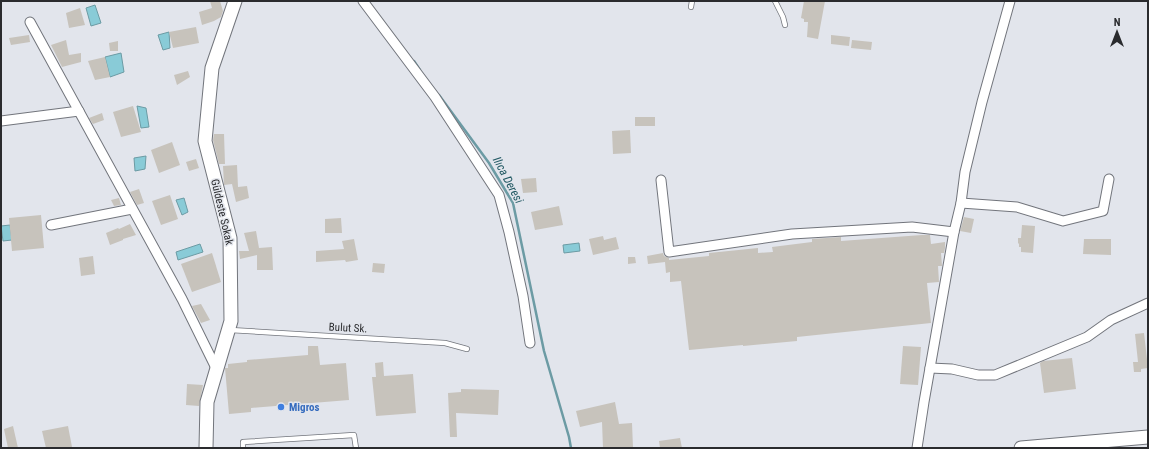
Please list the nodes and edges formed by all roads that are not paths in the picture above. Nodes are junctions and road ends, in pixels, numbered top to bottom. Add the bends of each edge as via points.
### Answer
1 (235, 1) edge
2 (362, 1) edge
3 (692, 1) edge
4 (775, 1) edge
5 (1010, 1) edge
6 (691, 7) dead end
7 (30, 22) dead end
8 (785, 25) dead end
9 (79, 111) junction
10 (1, 121) edge
11 (1109, 179) dead end
12 (661, 180) dead end
13 (961, 203) junction
14 (132, 209) junction
15 (51, 225) dead end
16 (954, 232) junction
17 (1148, 303) edge
18 (228, 330) junction
19 (530, 343) dead end
20 (467, 349) dead end
21 (930, 368) junction
22 (217, 370) junction
23 (1148, 437) edge
24 (206, 448) edge
25 (243, 448) edge
26 (356, 448) edge
27 (917, 448) edge
28 (1021, 448) edge

1 - 18 street, Güldeste Sokak via 212,68 205,141 230,238 231,321
2 - 19 street via 435,97 499,195 523,296
3 - 6 lane
4 - 8 lane
5 - 13 street via 966,165
7 - 9 street
9 - 10 street
9 - 14 street
11 - 13 street via 1103,211 1063,221 1017,207
12 - 16 street via 669,252 792,234 912,228
13 - 16 street
14 - 15 street
14 - 22 street via 182,299
16 - 21 street
17 - 21 street via 1111,320 1087,337 995,375
18 - 20 lane, Bulut Sk. via 446,343
18 - 22 street, Güldeste Sokak
21 - 27 street
22 - 24 street, Güldeste Sokak via 207,402
23 - 28 street
25 - 26 lane via 243,442 354,434

